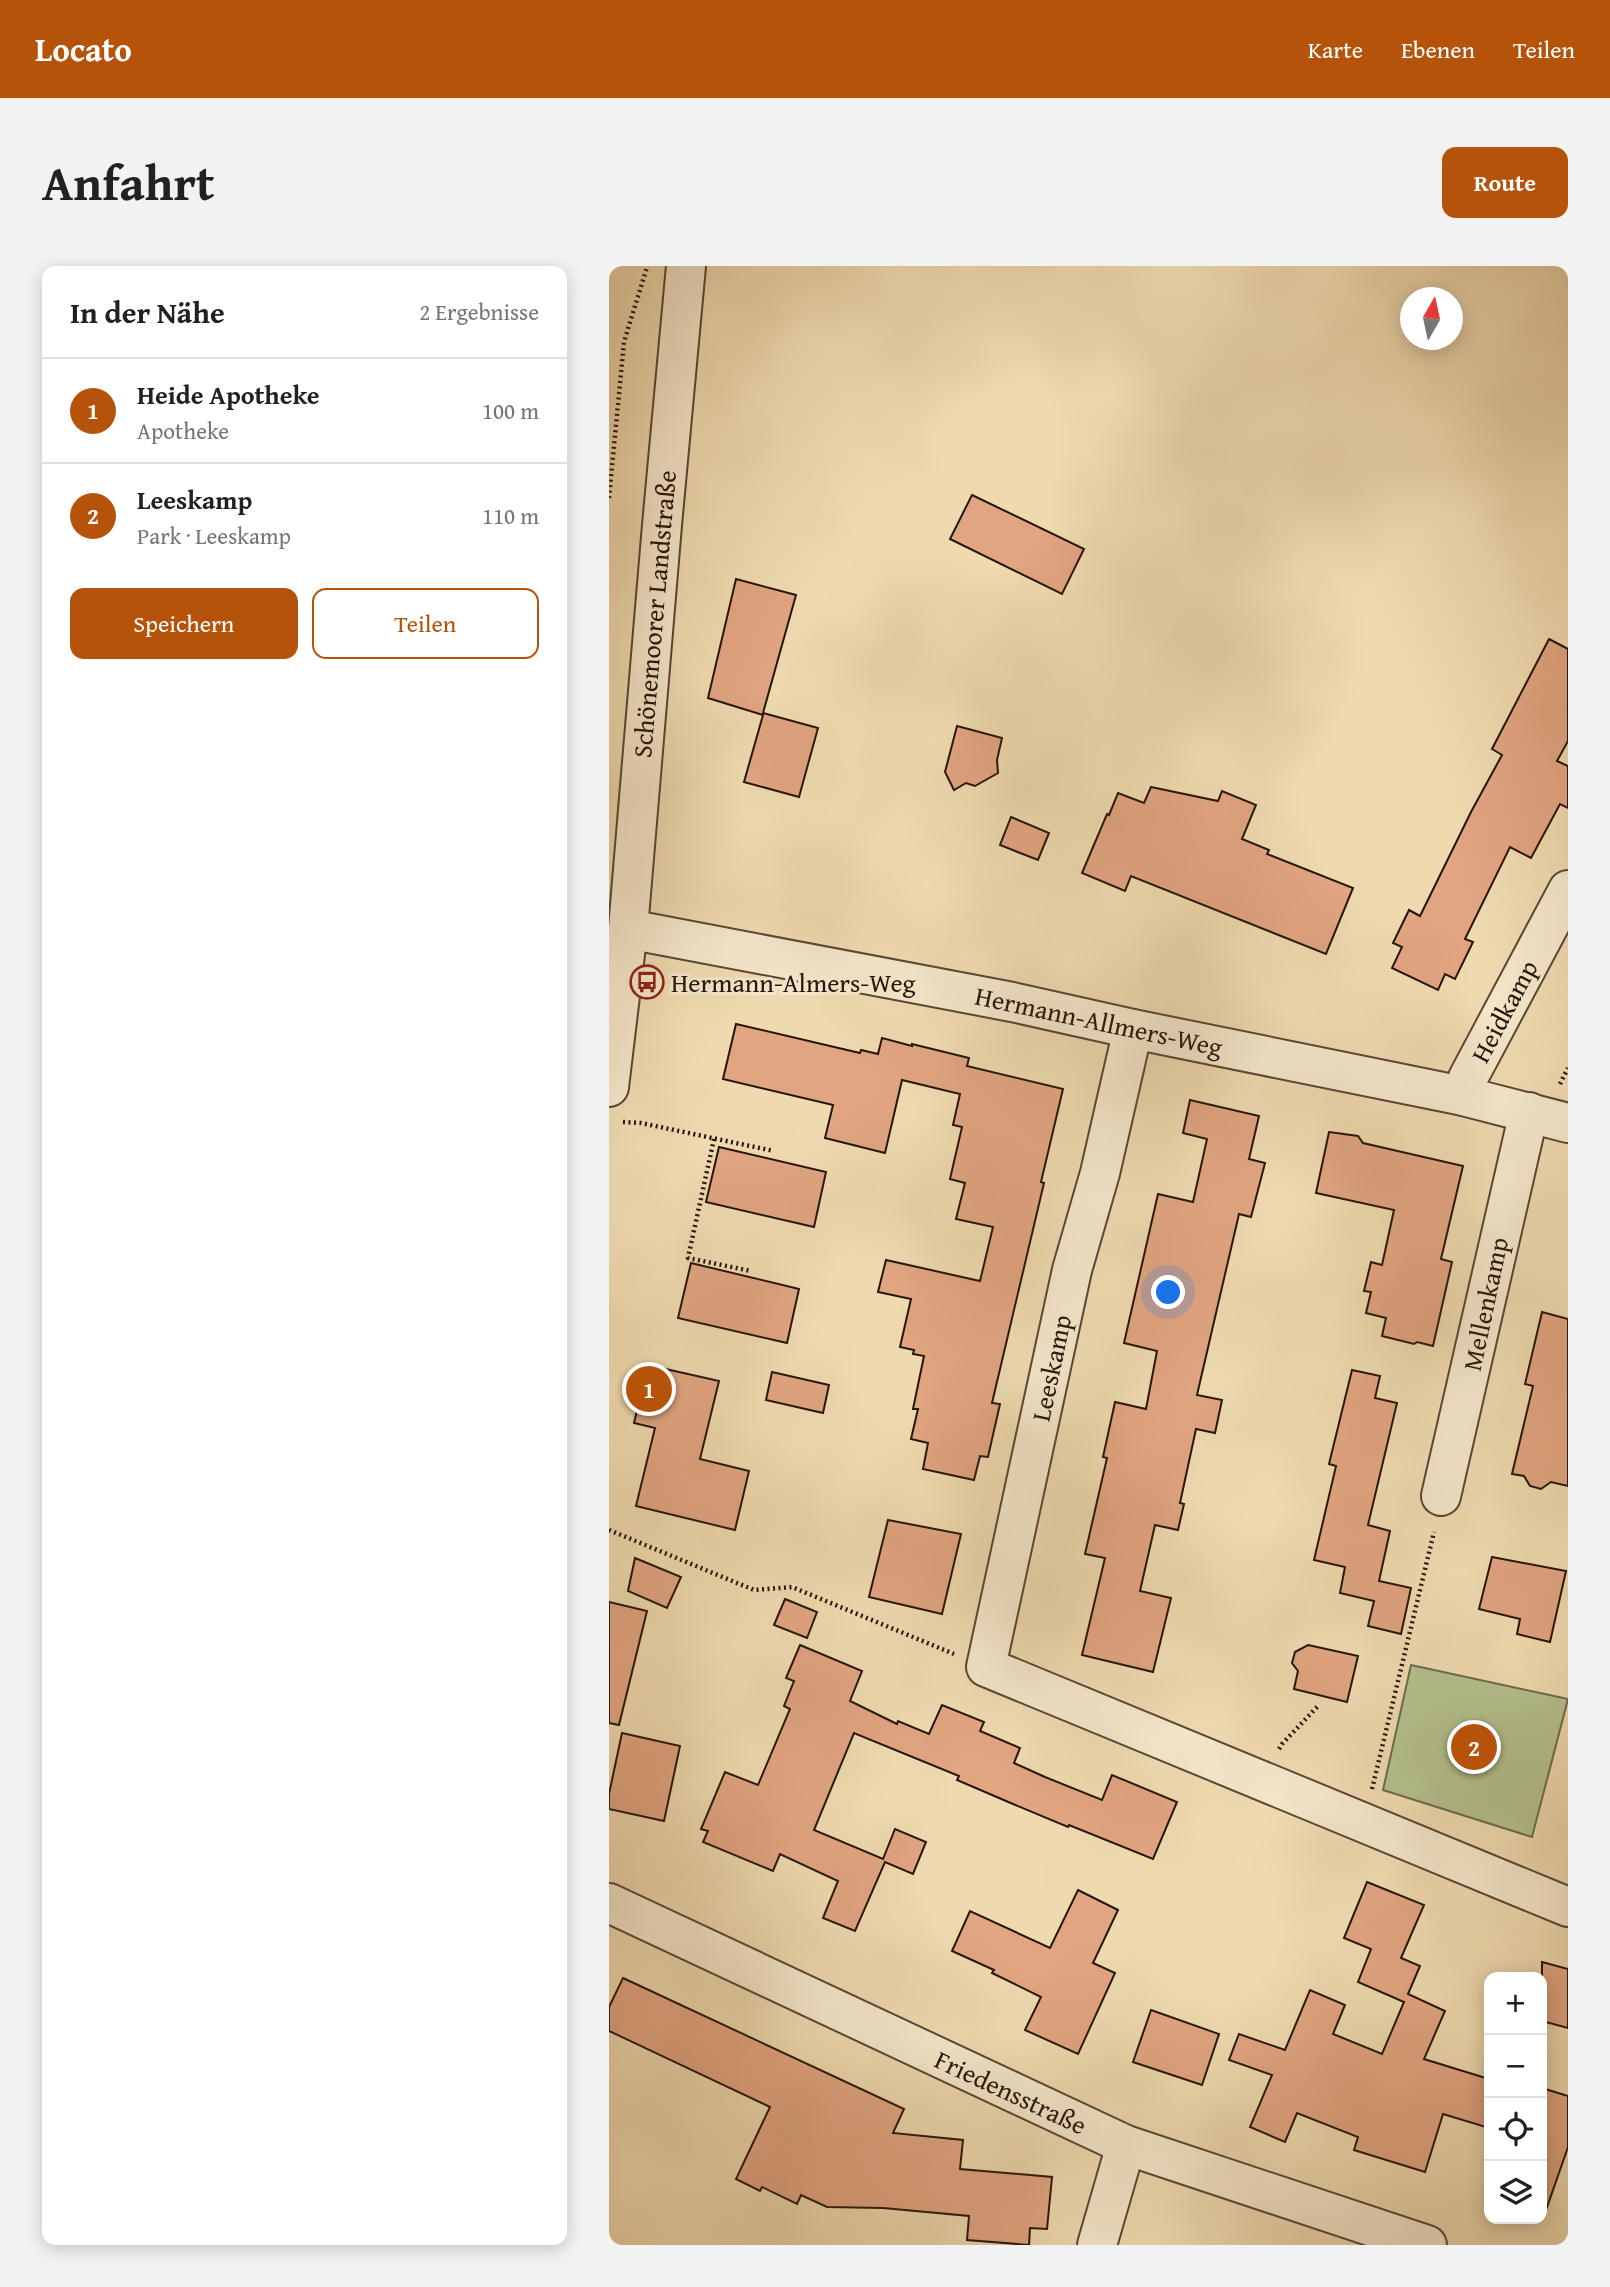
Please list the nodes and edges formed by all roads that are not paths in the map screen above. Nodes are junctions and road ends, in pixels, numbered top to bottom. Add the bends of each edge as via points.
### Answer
1 (687, 266) edge
2 (1568, 890) edge
3 (628, 929) junction
4 (1133, 1029) junction
5 (1463, 1096) junction
6 (614, 1105) edge
7 (1529, 1112) junction
8 (1568, 1123) edge
9 (1441, 1496) road end
10 (609, 1903) edge
11 (1568, 1907) edge
12 (1126, 2145) junction
13 (1097, 2245) edge
14 (1427, 2245) edge

1 - 3 street, Schönemoorer Landstraße
2 - 5 street, Heidkamp via 1468,1078
3 - 4 street, Hermann-Allmers-Weg
3 - 6 street, Schönemoorer Landstraße
4 - 5 street, Hermann-Allmers-Weg
4 - 11 street, Leeskamp via 1072,1270 986,1667
5 - 7 street, Hermann-Allmers-Weg
7 - 8 street, Hermann-Allmers-Weg
7 - 9 street, Mellenkamp
10 - 12 street, Friedensstraße
12 - 13 street
12 - 14 street, Friedensstraße

